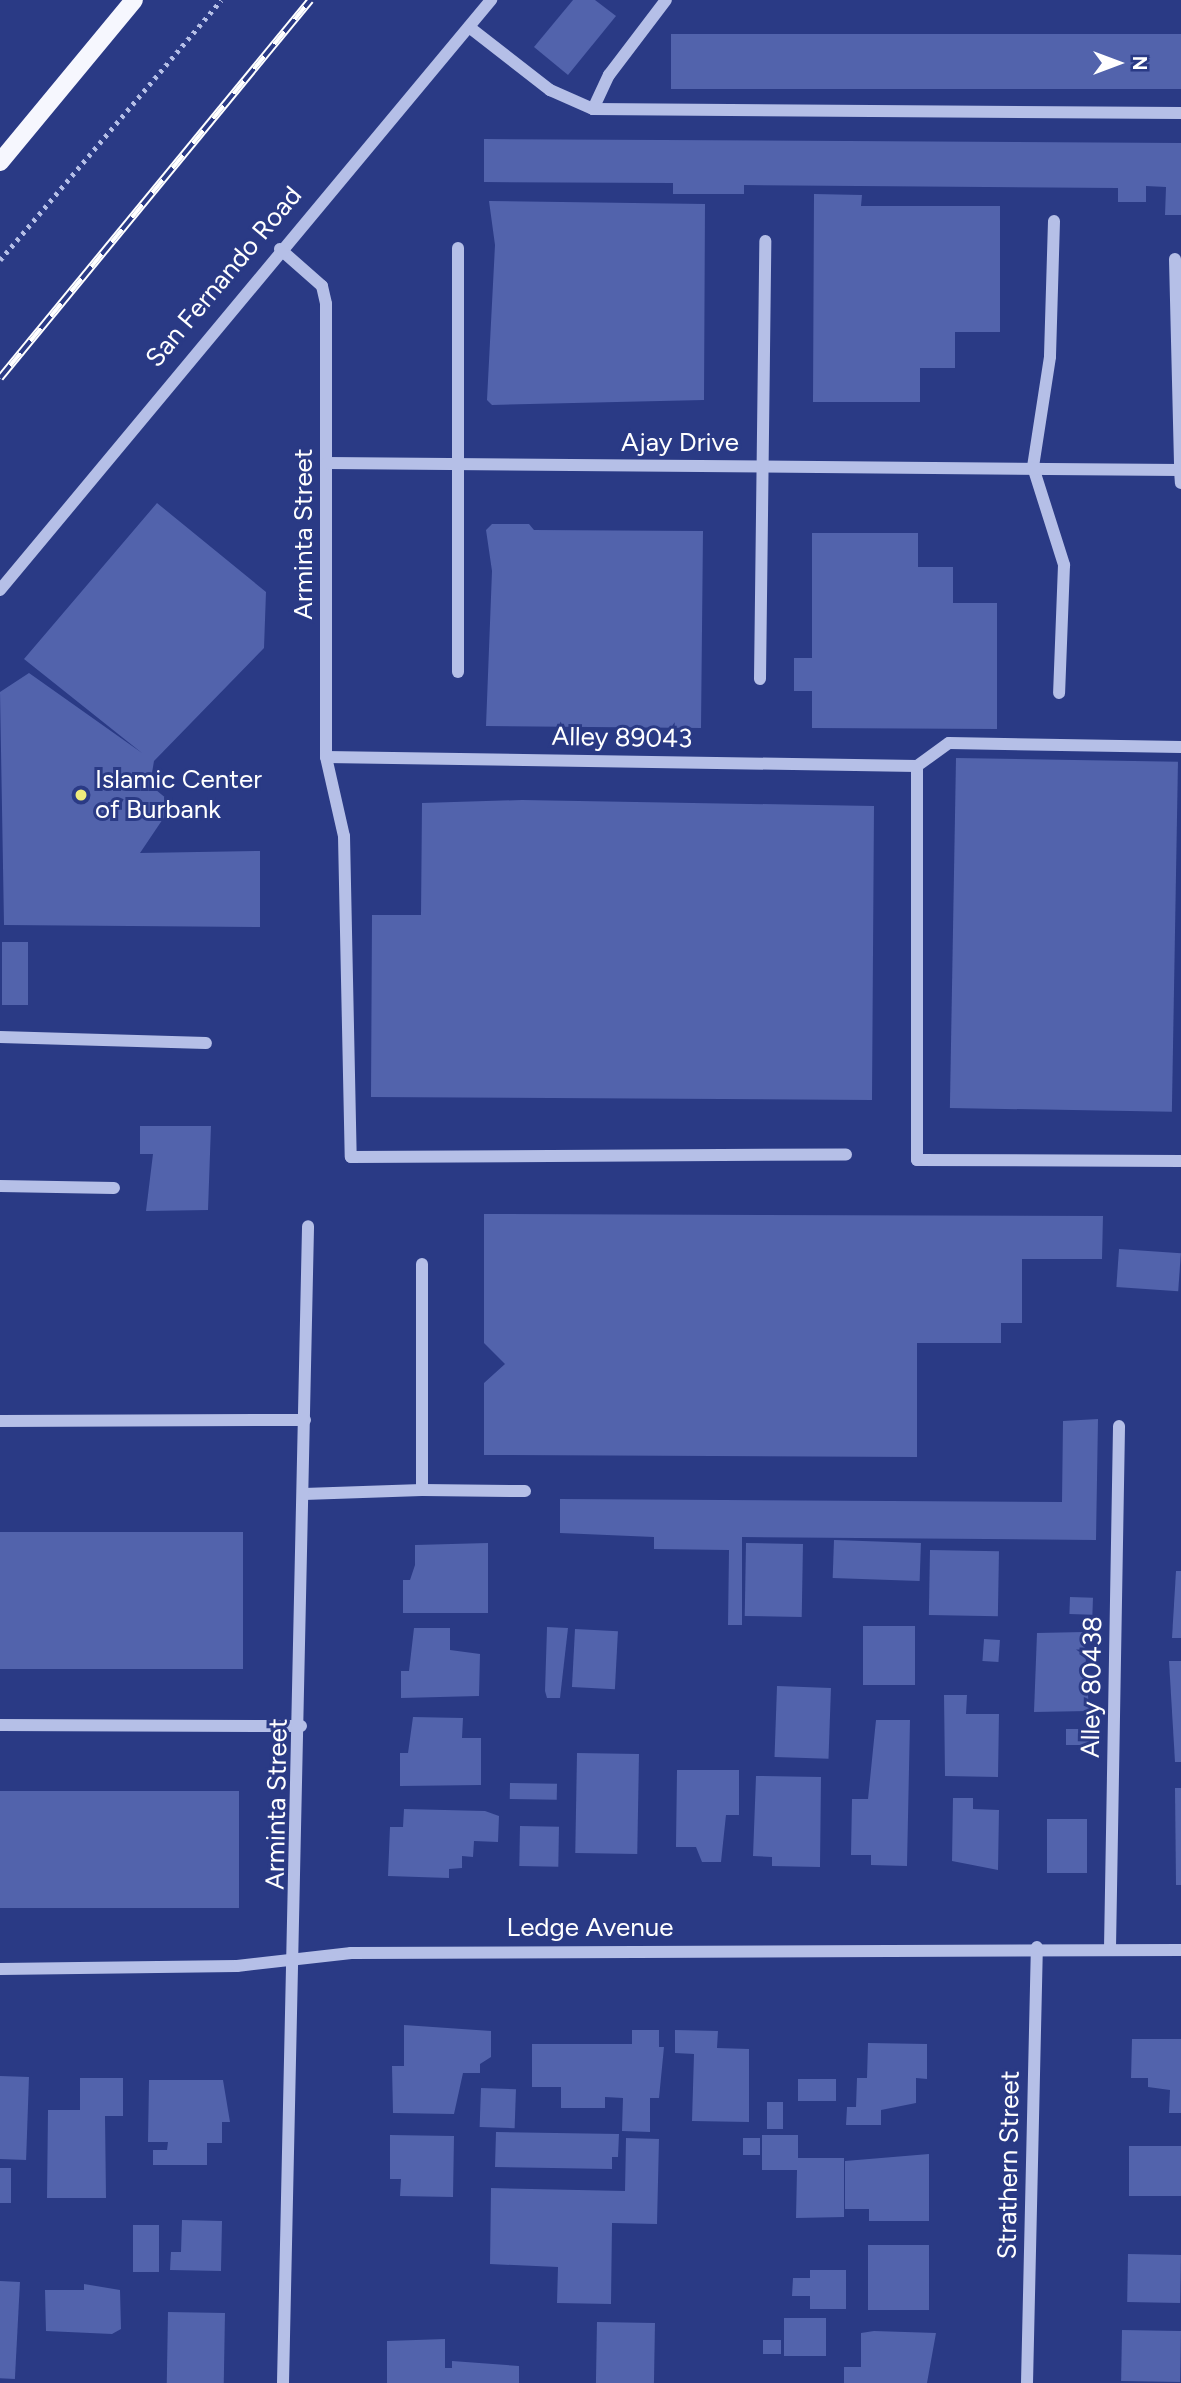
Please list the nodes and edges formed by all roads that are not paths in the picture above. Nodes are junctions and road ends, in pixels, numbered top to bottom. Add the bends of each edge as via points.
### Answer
1 (134, 0) edge
2 (491, 0) edge
3 (666, 0) edge
4 (469, 27) junction
5 (593, 109) junction
6 (1181, 113) edge
7 (0, 162) edge
8 (1054, 221) dead end
9 (765, 241) dead end
10 (458, 248) dead end
11 (280, 249) junction
12 (1174, 259) dead end
13 (327, 463) junction
14 (458, 464) junction
15 (762, 466) junction
16 (1033, 467) junction
17 (1180, 477) edge
18 (0, 590) edge
19 (457, 671) dead end
20 (760, 680) dead end
21 (1059, 693) dead end
22 (1181, 747) edge
23 (326, 757) junction
24 (916, 766) junction
25 (0, 1037) edge
26 (206, 1043) dead end
27 (846, 1154) dead end
28 (1181, 1161) edge
29 (0, 1186) edge
30 (114, 1188) dead end
31 (308, 1226) dead end
32 (422, 1264) dead end
33 (305, 1420) junction
34 (0, 1421) edge
35 (1119, 1426) dead end
36 (422, 1490) junction
37 (525, 1491) dead end
38 (304, 1494) junction
39 (0, 1725) edge
40 (301, 1726) junction
41 (1037, 1947) junction
42 (1111, 1948) junction
43 (1181, 1950) edge
44 (297, 1959) junction
45 (0, 1969) edge
46 (283, 2383) edge
47 (1027, 2383) edge

1 - 7 main road
2 - 4 street, San Fernando Road
3 - 5 street via 609,75
4 - 5 street via 550,90
4 - 11 street, San Fernando Road
5 - 6 street
8 - 16 street via 1050,357
9 - 15 street
10 - 14 street
11 - 13 street, Arminta Street via 322,286
11 - 18 street, San Fernando Road
12 - 17 street
13 - 14 street, Ajay Drive
13 - 23 street, Arminta Street
14 - 15 street, Ajay Drive
14 - 19 street
15 - 16 street, Ajay Drive
15 - 20 street
16 - 17 street, Ajay Drive
16 - 21 street via 1064,565
22 - 24 street via 949,743
23 - 24 street, Alley 89043
23 - 27 street, Arminta Street via 344,836 351,1157
24 - 28 street via 917,1160
25 - 26 street
29 - 30 street
31 - 33 street, Arminta Street
32 - 36 street
33 - 34 street
33 - 38 street, Arminta Street
35 - 42 street, Alley 80438
36 - 37 street
36 - 38 street
38 - 40 street, Arminta Street
39 - 40 street
40 - 44 street, Arminta Street
41 - 42 street, Ledge Avenue
41 - 44 street, Ledge Avenue via 351,1953
41 - 47 street, Strathern Street
42 - 43 street, Ledge Avenue
44 - 45 street, Ledge Avenue via 237,1966
44 - 46 street, Arminta Street

